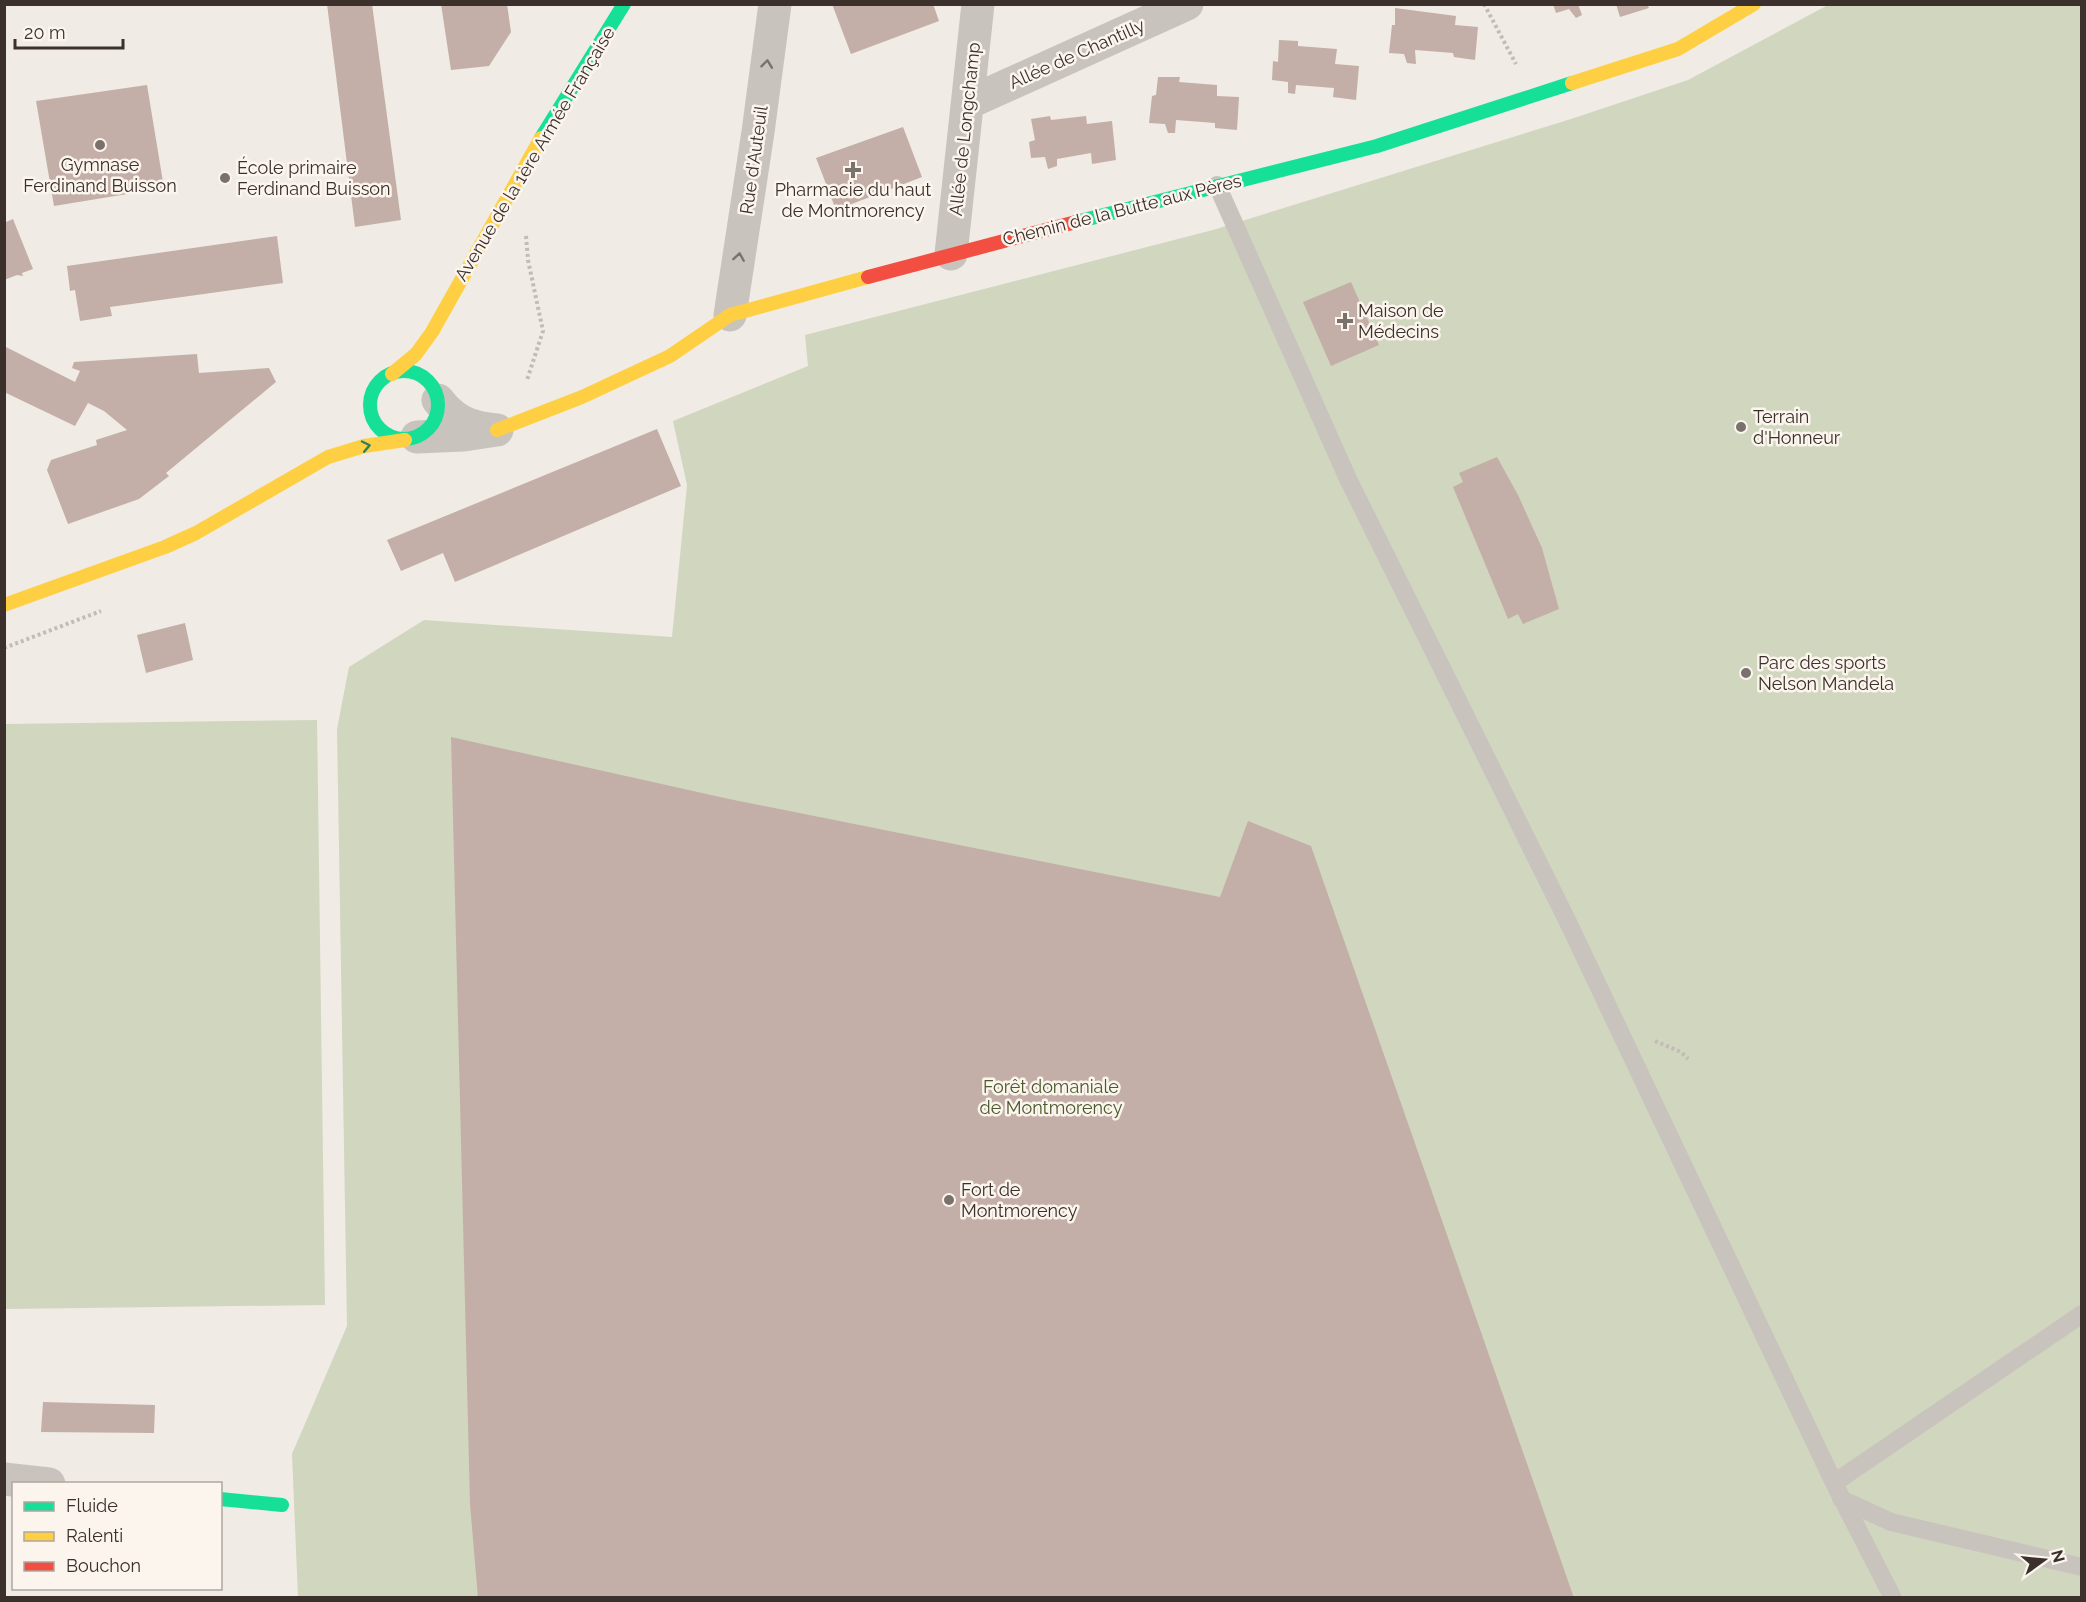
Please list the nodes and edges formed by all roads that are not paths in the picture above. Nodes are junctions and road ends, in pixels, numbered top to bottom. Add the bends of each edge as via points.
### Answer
1 (624, 4) edge
2 (775, 4) edge
3 (978, 4) edge
4 (1187, 4) edge
5 (1754, 4) edge
6 (968, 103) junction
7 (1217, 185) junction
8 (951, 254) junction
9 (447, 305) junction
10 (730, 315) junction
11 (392, 374) junction
12 (436, 395) junction
13 (370, 404) junction
14 (497, 430) junction
15 (411, 438) junction
16 (328, 457) junction
17 (4, 605) edge
18 (2082, 1314) edge
19 (4, 1479) edge
20 (31, 1482) edge
21 (1838, 1491) junction
22 (222, 1499) edge
23 (282, 1505) dead end
24 (2082, 1567) edge
25 (1893, 1598) edge

1 - 9 street, Avenue de la 1ère Armée Française via 529,157
10 -> 2 street, Rue d'Auteuil
3 - 6 street, Allée de Longchamp
4 - 6 street, Allée de Chantilly
5 - 7 street, Chemin de la Butte aux Pères via 1678,49 1377,146
6 - 8 street, Allée de Longchamp
7 - 8 street, Chemin de la Butte aux Pères
7 - 21 lane via 1348,479 1567,920
8 - 10 street, Chemin de la Butte aux Pères
9 - 11 street, Avenue de la 1ère Armée Française via 416,354
9 - 12 street, Avenue de la 1ère Armée Française via 433,363
10 - 14 street, Chemin de la Butte aux Pères via 670,356 582,397
11 - 12 street via 419,374
11 - 13 street via 378,383
12 - 14 street via 455,419 467,426
12 - 15 street via 434,423
13 - 15 street via 376,425 394,438
13 - 16 street
14 - 15 street
16 -> 15 street
16 - 17 street via 196,533
18 - 21 lane
19 - 20 street
21 - 24 lane via 1891,1522
21 - 25 lane
22 - 23 street

